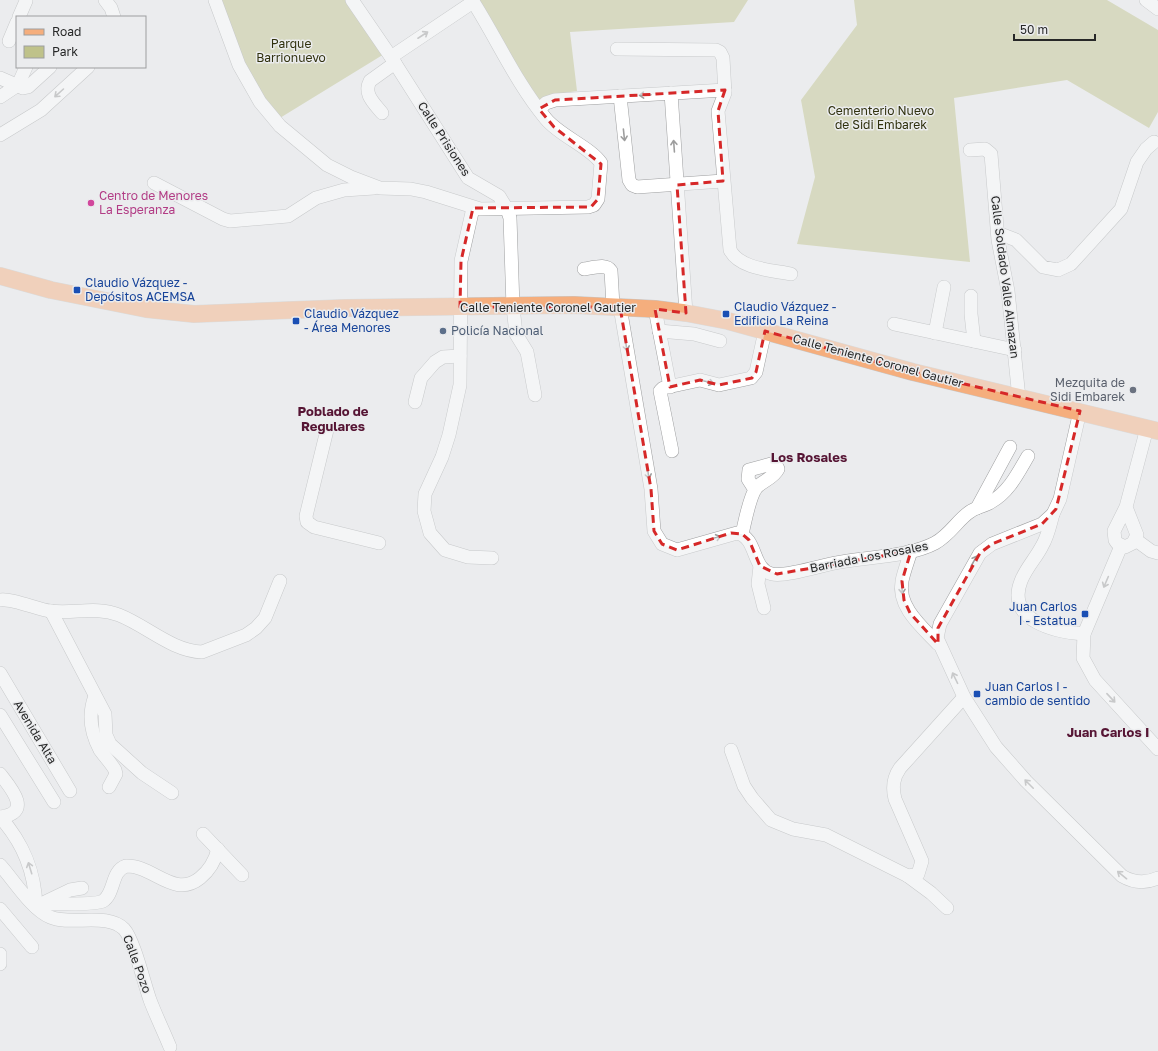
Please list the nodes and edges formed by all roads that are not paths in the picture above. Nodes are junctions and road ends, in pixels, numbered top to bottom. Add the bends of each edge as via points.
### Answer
1 (105, 0) edge
2 (215, 0) edge
3 (352, 0) edge
4 (1146, 0) edge
5 (26, 1) dead end
6 (473, 1) edge
7 (1158, 9) edge
8 (19, 16) edge
9 (114, 16) edge
10 (16, 24) edge
11 (9, 41) edge
12 (617, 49) dead end
13 (393, 60) junction
14 (26, 68) edge
15 (49, 68) edge
16 (87, 68) edge
17 (0, 78) edge
18 (18, 85) junction
19 (725, 90) junction
20 (671, 93) junction
21 (620, 96) junction
22 (0, 97) edge
23 (539, 109) junction
24 (382, 113) dead end
25 (0, 135) edge
26 (1154, 142) dead end
27 (970, 150) dead end
28 (723, 181) junction
29 (154, 183) dead end
30 (677, 185) junction
31 (380, 188) junction
32 (473, 208) junction
33 (507, 209) junction
34 (998, 234) junction
35 (584, 269) dead end
36 (791, 274) dead end
37 (0, 276) edge
38 (944, 287) dead end
39 (971, 296) dead end
40 (460, 307) junction
41 (513, 307) junction
42 (616, 307) junction
43 (655, 309) junction
44 (686, 313) junction
45 (894, 324) dead end
46 (659, 331) junction
47 (766, 331) junction
48 (935, 333) junction
49 (720, 340) dead end
50 (974, 341) junction
51 (1015, 350) junction
52 (460, 356) junction
53 (670, 387) junction
54 (535, 395) dead end
55 (1019, 398) junction
56 (415, 402) dead end
57 (1080, 411) junction
58 (327, 430) dead end
59 (1152, 430) edge
60 (1010, 447) dead end
61 (672, 451) dead end
62 (1028, 456) dead end
63 (755, 490) dead end
64 (1126, 507) junction
65 (977, 508) junction
66 (1053, 514) junction
67 (1132, 526) junction
68 (1117, 528) junction
69 (742, 534) junction
70 (1136, 540) junction
71 (379, 543) dead end
72 (1121, 546) junction
73 (911, 551) junction
74 (1158, 553) edge
75 (492, 558) dead end
76 (760, 566) junction
77 (280, 581) dead end
78 (0, 600) edge
79 (764, 608) dead end
80 (51, 611) junction
81 (1084, 634) junction
82 (938, 644) junction
83 (0, 673) edge
84 (95, 696) junction
85 (964, 697) junction
86 (0, 715) edge
87 (1158, 749) edge
88 (731, 750) dead end
89 (0, 774) edge
90 (110, 787) dead end
91 (70, 791) dead end
92 (172, 793) dead end
93 (54, 802) dead end
94 (0, 817) edge
95 (203, 834) dead end
96 (218, 849) junction
97 (0, 865) edge
98 (242, 875) dead end
99 (908, 876) junction
100 (1158, 878) edge
101 (82, 888) dead end
102 (38, 905) junction
103 (0, 908) edge
104 (947, 908) dead end
105 (32, 947) dead end
106 (0, 954) edge
107 (0, 964) edge
108 (170, 1047) dead end

1 - 9 street
2 - 31 street via 239,65 260,102 280,126 327,165
3 - 13 street, Calle Prisiones
4 - 7 street
5 - 8 street
13 -> 6 street
6 - 23 street
10 - 11 street
12 - 19 street via 718,50 723,58
13 - 24 street via 368,85 368,95
13 - 33 street, Calle Prisiones via 468,178 499,196
14 - 18 street
15 - 18 street via 28,87
16 -> 25 street via 41,110
17 - 18 street
18 - 22 street
19 - 20 street
19 - 28 street via 718,111
20 -> 21 street
30 -> 20 street
21 - 23 street via 555,100
21 -> 30 street via 630,183 637,187
23 - 33 street via 554,128 599,160 601,168 598,199 594,205 588,207
26 - 34 street via 1140,156 1135,166 1121,210 1067,266 1058,270 1043,267 1016,240
27 - 34 street, Calle Soldado Valle Almazan via 985,149 991,154
28 - 30 street
28 - 36 street via 728,245 732,254 743,263
29 - 31 street via 223,220 230,221 288,216 316,198 344,190
30 - 44 street
31 - 32 street via 426,192
32 - 33 street
32 - 40 street via 461,261
33 - 41 street via 510,218
34 - 51 street, Calle Soldado Valle Almazan
35 - 42 street via 610,268
37 - 40 main road, Calle Teniente Coronel Gautier via 51,290 146,309 188,314
38 - 48 street
39 - 50 street
40 - 41 main road, Calle Teniente Coronel Gautier
40 - 52 street
41 - 42 main road, Calle Teniente Coronel Gautier
41 - 54 street via 516,334 527,352
42 - 43 main road, Calle Teniente Coronel Gautier
42 -> 69 street via 651,489 656,536 666,547 677,550 732,533
43 - 44 main road, Calle Teniente Coronel Gautier
43 - 46 street
44 - 47 main road, Calle Teniente Coronel Gautier
45 - 48 street
46 - 49 street via 688,333
46 - 53 street
53 -> 47 street via 700,380 719,385 751,378 756,372
47 - 55 main road, Calle Teniente Coronel Gautier via 913,372
48 - 50 street
50 - 51 street
51 - 55 street, Calle Soldado Valle Almazan
52 - 56 street via 443,357 435,362 421,378
52 - 75 street via 460,385 454,419 442,456 425,494 425,518 434,539 446,550 468,556
53 - 61 street via 661,389 659,393
55 - 57 main road, Calle Teniente Coronel Gautier
57 - 59 main road, Calle Teniente Coronel Gautier
57 - 66 street via 1060,499
58 - 71 street via 306,516 307,522 314,527
59 - 64 street
60 - 65 street
62 - 65 street, Barriada Los Rosales via 1006,490 990,503
63 - 69 street
64 - 67 street
64 - 68 street
65 - 73 street, Barriada Los Rosales via 966,515 942,539
66 - 81 street via 1046,538 1022,580 1019,600 1025,614 1036,623 1056,630
82 -> 66 street via 938,628 980,553 992,544 1036,527
67 - 68 street via 1124,524
67 - 70 street
68 - 72 street via 1114,536
69 - 76 street via 749,540
70 - 72 street via 1130,546
70 - 74 street
72 -> 81 street
73 - 76 street, Barriada Los Rosales via 842,561 782,574 768,572
73 -> 82 street via 902,581 904,600 910,613
76 - 79 street via 758,584
77 - 80 street via 265,618 256,628 246,635 202,652 169,642 113,613 87,610
78 - 80 street
80 - 84 street
81 -> 87 street via 1084,658 1090,674
85 -> 82 street
83 - 91 street, Avenida Alta
84 - 90 street via 91,711 92,726 100,750 116,774
84 - 92 street via 105,714 106,735 110,744 142,773
85 - 99 street via 900,768 895,778 894,799 922,861 918,874
100 -> 85 street via 1137,882 1122,876 1010,764 983,730
86 - 93 street
88 - 99 street via 744,786 771,820 793,829 826,835
89 - 94 street via 16,795 18,803 15,812
102 -> 94 street via 27,858 18,839
95 - 96 street
96 - 98 street
96 - 102 street via 213,864 194,883 184,886 174,884 126,866 118,872 108,897 99,903
97 - 102 street, Calle Pozo
99 - 104 street
101 - 102 street via 64,892
102 - 108 street, Calle Pozo via 44,914 54,919 111,922 123,929 130,939 151,1002
103 - 105 street
106 - 107 street

